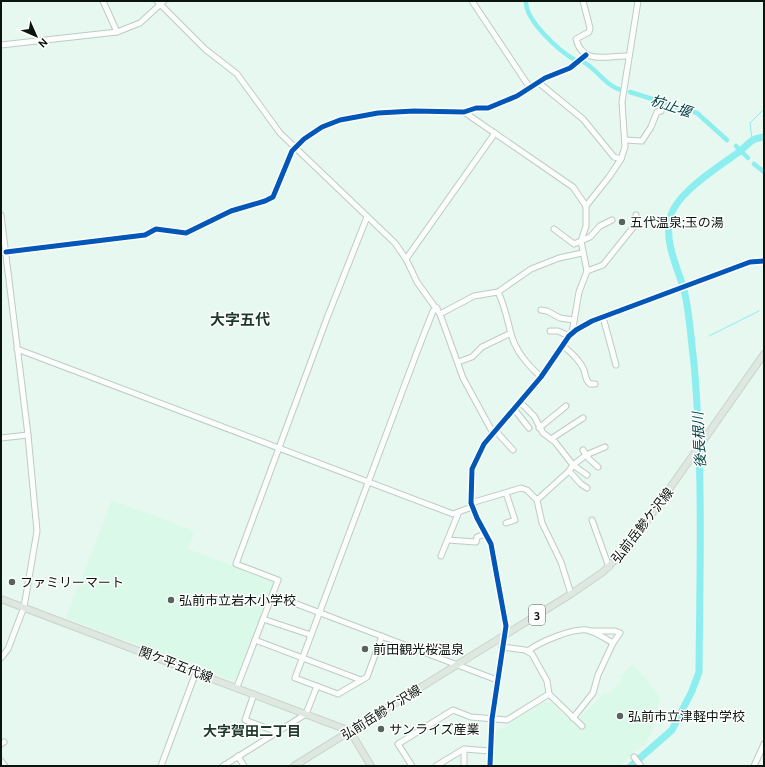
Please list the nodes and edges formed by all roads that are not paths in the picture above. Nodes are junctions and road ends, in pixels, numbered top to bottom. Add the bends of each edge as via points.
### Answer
1 (103, 1) edge
2 (472, 1) edge
3 (583, 1) edge
4 (638, 1) edge
5 (161, 2) edge
6 (117, 32) junction
7 (1, 45) edge
8 (586, 55) junction
9 (628, 56) junction
10 (539, 83) junction
11 (530, 88) junction
12 (661, 111) dead end
13 (464, 112) junction
14 (495, 133) junction
15 (625, 140) junction
16 (295, 148) junction
17 (621, 159) junction
18 (586, 206) junction
19 (636, 215) dead end
20 (1, 216) edge
21 (368, 216) junction
22 (612, 220) dead end
23 (1, 223) edge
24 (554, 229) dead end
25 (581, 241) junction
26 (6, 252) junction
27 (582, 253) junction
28 (406, 260) junction
29 (764, 261) edge
30 (587, 271) junction
31 (498, 292) junction
32 (437, 308) junction
33 (540, 310) dead end
34 (440, 314) junction
35 (603, 317) junction
36 (574, 320) junction
37 (550, 331) dead end
38 (511, 333) junction
39 (570, 334) junction
40 (563, 346) junction
41 (17, 349) junction
42 (764, 354) edge
43 (458, 362) junction
44 (616, 364) dead end
45 (542, 378) junction
46 (595, 384) dead end
47 (520, 402) junction
48 (566, 406) dead end
49 (514, 409) junction
50 (583, 418) dead end
51 (529, 428) dead end
52 (539, 428) junction
53 (494, 431) junction
54 (28, 435) junction
55 (1, 438) edge
56 (551, 439) junction
57 (605, 446) dead end
58 (280, 448) junction
59 (513, 450) dead end
60 (584, 453) junction
61 (573, 465) junction
62 (598, 467) dead end
63 (569, 471) junction
64 (587, 475) dead end
65 (369, 482) junction
66 (587, 488) dead end
67 (506, 493) junction
68 (537, 500) junction
69 (472, 505) junction
70 (458, 514) junction
71 (592, 520) dead end
72 (506, 523) dead end
73 (485, 534) junction
74 (448, 540) junction
75 (442, 556) dead end
76 (609, 567) junction
77 (571, 594) junction
78 (272, 595) junction
79 (1, 599) edge
80 (24, 607) junction
81 (320, 612) junction
82 (263, 619) junction
83 (591, 631) junction
84 (311, 635) junction
85 (505, 635) junction
86 (382, 636) junction
87 (256, 640) junction
88 (613, 643) junction
89 (502, 647) junction
90 (528, 651) junction
91 (303, 657) junction
92 (1, 658) edge
93 (457, 665) junction
94 (196, 672) junction
95 (361, 680) junction
96 (497, 680) junction
97 (317, 686) junction
98 (237, 687) junction
99 (254, 694) junction
100 (549, 694) junction
101 (306, 714) junction
102 (573, 718) junction
103 (492, 719) junction
104 (582, 726) dead end
105 (350, 731) junction
106 (277, 732) junction
107 (764, 744) edge
108 (464, 749) junction
109 (491, 751) junction
110 (238, 756) junction
111 (634, 757) dead end
112 (1, 761) edge
113 (755, 764) edge
114 (5, 766) edge
115 (161, 766) edge
116 (223, 766) edge
117 (244, 766) edge
118 (294, 766) edge
119 (371, 766) edge
120 (412, 766) edge
121 (436, 766) edge
122 (464, 766) edge
123 (490, 766) edge
124 (641, 766) edge
125 (762, 766) edge

1 - 6 street
2 - 11 street
3 - 8 street via 590,28 589,32 576,39 577,45
4 - 9 street
5 - 6 street via 140,23
5 - 16 street via 204,48 237,74
6 - 7 street
8 - 9 street via 592,58
8 - 10 street via 574,66
9 - 15 street via 628,76 622,102
10 - 11 street
10 - 17 street via 583,119 614,157
11 - 13 street via 506,102
12 - 15 street via 654,114 651,128 642,141
13 - 14 street
13 - 16 street via 378,113 340,120 322,127
14 - 18 street via 573,187
14 - 28 street
15 - 17 street
16 - 21 street
16 - 26 street via 273,196 265,201 231,211 186,233 156,229 145,235
17 - 18 street
18 - 25 street via 586,226
19 - 30 street via 635,225 603,265
20 - 23 street
21 - 28 street via 395,243
21 - 58 street via 327,318
22 - 25 street
23 - 26 street
24 - 25 street via 574,244
25 - 27 street
26 - 41 street
27 - 30 street
27 - 31 street via 559,258 532,269
28 - 32 street via 417,282
29 - 35 street via 750,262
30 - 36 street via 579,292
31 - 34 street via 474,296
31 - 38 street
32 - 34 street
32 - 65 street via 433,311
33 - 36 street via 560,318
34 - 43 street
35 - 39 street
35 - 44 street
36 - 39 street
37 - 39 street
38 - 43 street via 482,347 472,357
38 - 45 street via 517,349
39 - 40 street
40 - 45 street
40 - 46 street via 571,352 584,370 588,382
41 - 54 street
41 - 58 street
42 - 76 main road, 弘前岳鰺ケ沢線 / 3 via 637,536
43 - 53 street via 463,378
45 - 47 street
47 - 49 street
47 - 52 street via 534,416
48 - 52 street
49 - 51 street
49 - 53 street
50 - 56 street
52 - 56 street
53 - 59 street
53 - 69 street via 480,450 472,469
54 - 55 street
54 - 80 street via 37,531
56 - 61 street
57 - 60 street
58 - 65 street
58 - 78 street via 236,564 278,580
60 - 61 street
60 - 62 street
61 - 63 street
61 - 64 street
63 - 66 street
63 - 68 street
65 - 70 street
65 - 81 street
67 - 68 street via 521,488
67 - 69 street
67 - 72 street via 515,520
68 - 77 street via 542,523 561,562
69 - 70 street
69 - 73 street
70 - 74 street
71 - 76 street
73 - 74 street via 477,537 476,542
73 - 85 street via 491,544 497,574 505,617
74 - 75 street
76 - 77 main road, 弘前岳鰺ケ沢線 / 3
77 - 85 main road, 弘前岳鰺ケ沢線 / 3
78 - 81 street
78 - 82 street
79 - 80 main road, 関ケ平五代線
80 - 92 street via 8,649
80 - 94 main road, 関ケ平五代線
81 - 84 street
81 - 86 street
82 - 84 street
82 - 87 street
83 - 88 street
83 - 88 street via 615,630 620,633
83 - 90 street via 558,635
84 - 91 street
85 - 89 street
85 - 93 main road, 弘前岳鰺ケ沢線 / 3
86 - 93 street
86 - 95 street via 367,677
87 - 91 street
87 - 98 street
88 - 102 street via 598,675 593,693
89 - 90 street
89 - 96 street
90 - 100 street via 547,681
91 - 95 street
91 - 97 street via 295,678
93 - 96 street
93 - 105 main road, 弘前岳鰺ケ沢線 / 3
94 - 98 main road, 関ケ平五代線
94 - 115 street
95 - 97 street via 338,694
96 - 103 street
97 - 101 street
98 - 99 main road, 関ケ平五代線
99 - 101 main road, 関ケ平五代線
99 - 106 street via 245,720
100 - 102 street
100 - 103 street via 507,720
101 - 105 main road, 関ケ平五代線
101 - 106 street
102 - 104 street
103 - 109 street
103 - 120 street via 471,717 453,710 398,744
105 - 118 main road, 弘前岳鰺ケ沢線 / 3
105 - 119 main road
106 - 110 street
107 - 113 street
108 - 109 street
108 - 121 street
108 - 122 street
109 - 123 street
110 - 116 street
110 - 117 street
111 - 124 street
112 - 114 street
113 - 125 street

